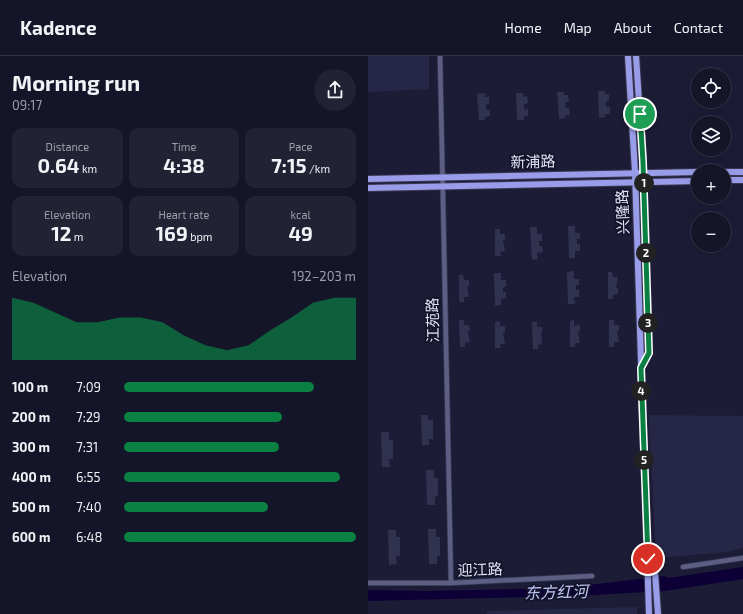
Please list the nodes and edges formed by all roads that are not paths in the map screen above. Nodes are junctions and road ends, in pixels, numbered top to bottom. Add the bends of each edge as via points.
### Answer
1 (440, 56) edge
2 (628, 56) edge
3 (636, 56) edge
4 (635, 172) junction
5 (643, 172) junction
6 (691, 172) edge
7 (731, 172) edge
8 (743, 172) edge
9 (442, 177) junction
10 (368, 178) edge
11 (731, 180) edge
12 (743, 180) edge
13 (691, 181) edge
14 (636, 182) junction
15 (644, 182) junction
16 (442, 186) junction
17 (368, 188) edge
18 (641, 368) junction
19 (743, 558) edge
20 (648, 559) junction
21 (683, 567) dead end
22 (592, 576) dead end
23 (368, 583) edge
24 (451, 583) junction
25 (649, 614) edge
26 (658, 614) edge

1 - 9 street, 江苑路
2 - 4 main road, 兴隆路
3 - 5 main road, 兴隆路
4 - 5 main road, 新浦路
4 - 9 main road, 新浦路
4 - 14 main road, 兴隆路
5 - 6 main road, 新浦路
5 - 15 main road, 兴隆路
7 - 8 main road
9 - 10 main road, 新浦路
9 - 16 street, 江苑路
11 - 12 main road
13 - 15 main road, 新浦路
14 - 15 main road, 新浦路
14 - 16 main road, 新浦路
14 - 18 main road, 兴隆路
15 - 18 main road, 兴隆路 via 649,353
16 - 17 main road, 新浦路
16 - 24 street, 江苑路
18 - 20 main road, 兴隆路
19 - 21 street
20 - 25 main road, 兴隆路
20 - 26 main road, 兴隆路 via 655,573
22 - 24 street, 迎江路
23 - 24 street, 迎江路

